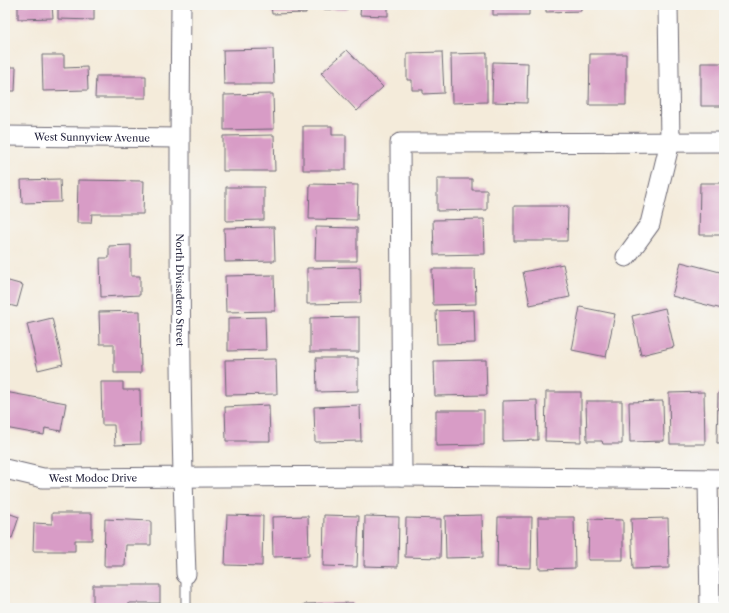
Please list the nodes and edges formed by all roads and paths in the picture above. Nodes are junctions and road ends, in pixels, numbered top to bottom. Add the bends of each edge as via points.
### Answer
1 (181, 5) edge
2 (668, 5) edge
3 (5, 136) edge
4 (179, 138) junction
5 (670, 142) junction
6 (724, 142) edge
7 (626, 257) dead end
8 (5, 469) edge
9 (402, 476) junction
10 (182, 477) junction
11 (716, 479) edge
12 (186, 574) joint
13 (710, 601) edge
14 (186, 608) edge

1 - 4 street, North Divisadero Street
2 - 5 street
3 - 4 street, West Sunnyview Avenue
4 - 10 street, North Divisadero Street
5 - 6 street
5 - 7 street via 650,224
5 - 9 street via 400,143
8 - 10 street, West Modoc Drive via 43,478
9 - 10 street, West Modoc Drive
9 - 11 street, West Modoc Drive
10 - 12 street, North Divisadero Street
11 - 13 street
12 - 14 lane

